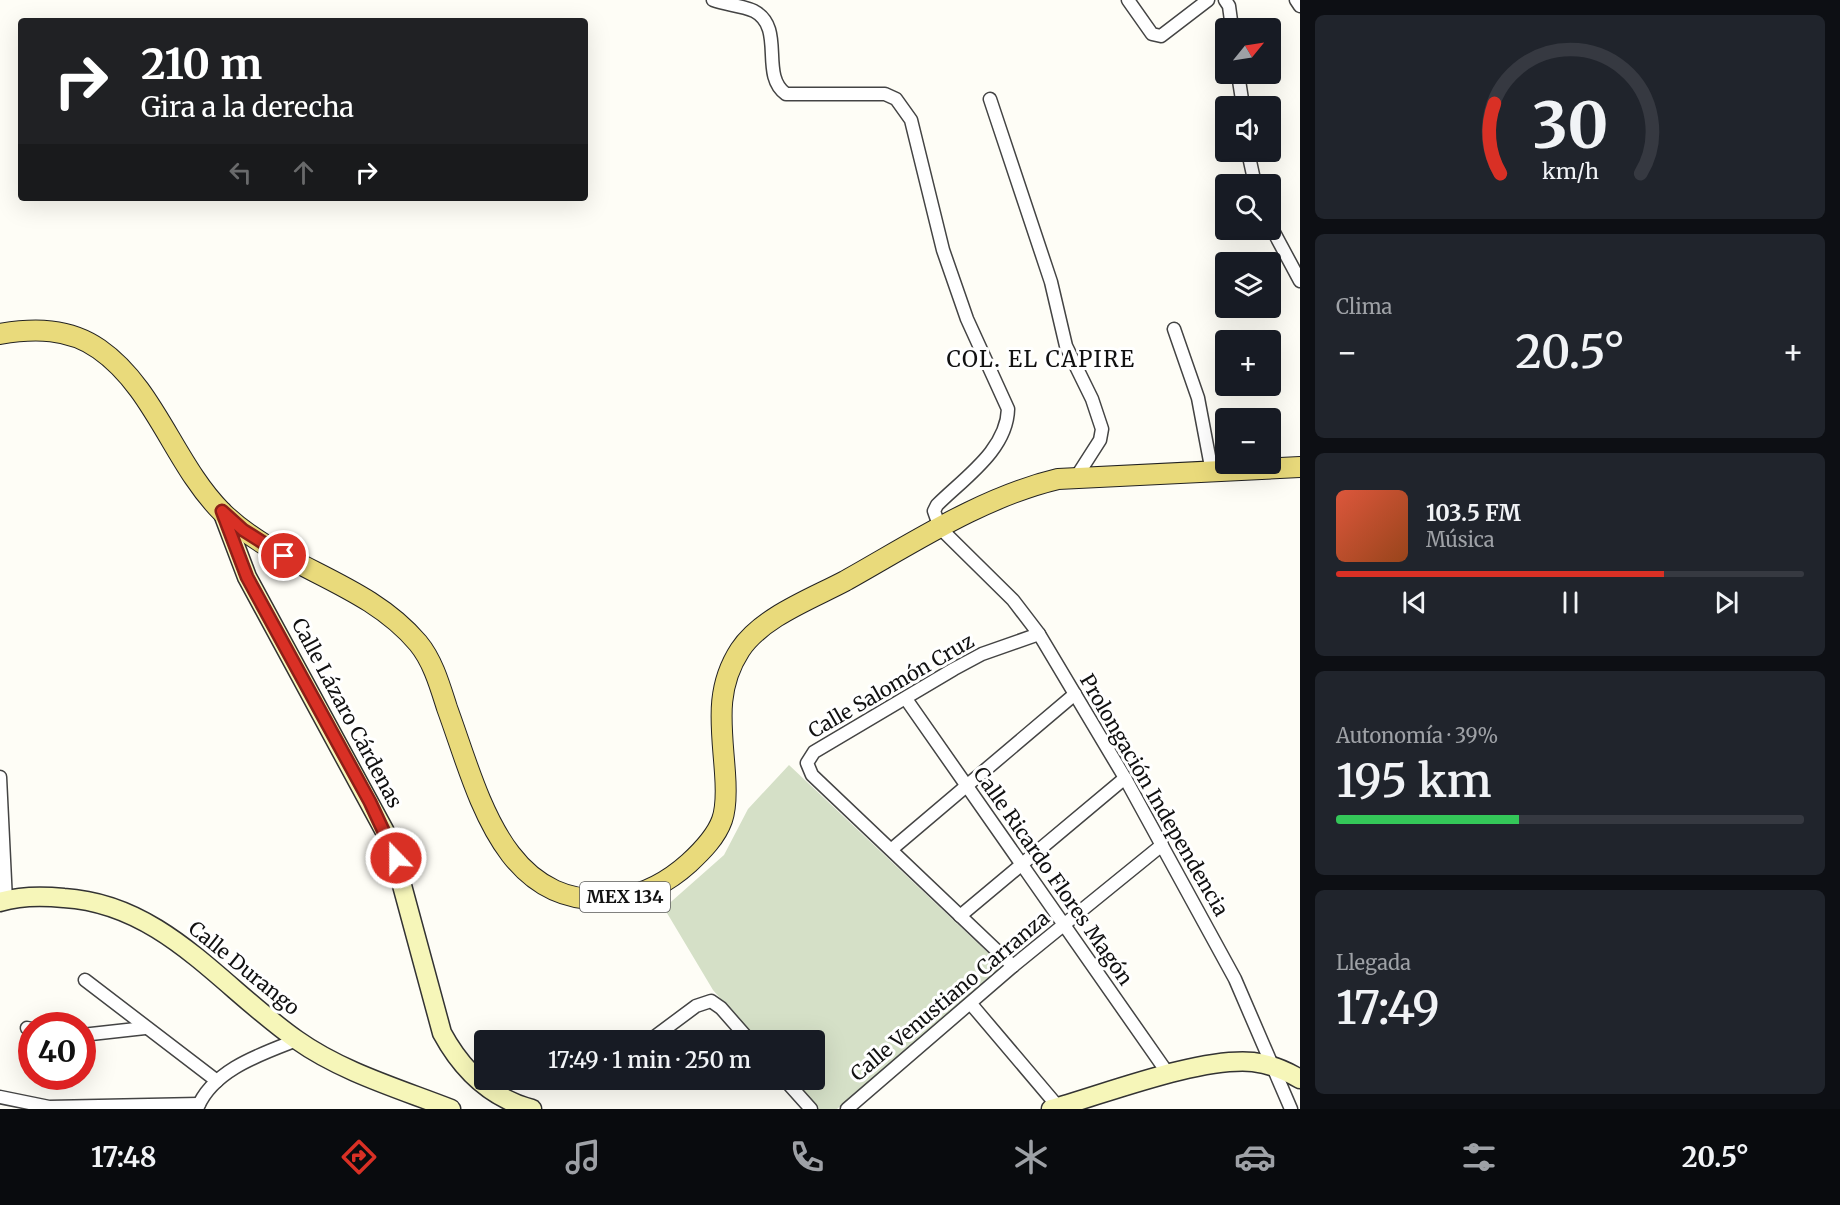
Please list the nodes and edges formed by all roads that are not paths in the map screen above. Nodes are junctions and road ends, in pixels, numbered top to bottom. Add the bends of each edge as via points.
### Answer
1 (713, 0) edge
2 (1128, 0) edge
3 (1208, 0) edge
4 (1226, 0) edge
5 (1296, 0) edge
6 (1300, 6) edge
7 (1230, 18) edge
8 (990, 99) dead end
9 (1278, 240) edge
10 (1300, 281) edge
11 (1174, 329) dead end
12 (0, 334) edge
13 (1300, 468) edge
14 (1212, 472) junction
15 (1075, 479) junction
16 (222, 511) junction
17 (940, 528) junction
18 (1039, 634) junction
19 (1075, 694) junction
20 (906, 699) junction
21 (0, 777) edge
22 (1125, 778) junction
23 (966, 784) junction
24 (1162, 845) junction
25 (892, 849) junction
26 (1021, 862) junction
27 (3, 902) edge
28 (960, 916) junction
29 (1064, 926) junction
30 (1013, 966) junction
31 (84, 980) dead end
32 (971, 1004) junction
33 (145, 1028) junction
34 (664, 1030) edge
35 (740, 1030) edge
36 (96, 1033) edge
37 (297, 1040) junction
38 (1272, 1065) junction
39 (1169, 1075) junction
40 (1300, 1079) edge
41 (217, 1081) junction
42 (794, 1090) edge
43 (0, 1097) edge
44 (198, 1106) edge
45 (1057, 1108) edge
46 (451, 1109) edge
47 (532, 1109) edge
48 (811, 1109) edge
49 (847, 1109) edge
50 (1291, 1109) edge

1 - 17 street via 745,8 763,18 771,38 775,81 786,94 885,94 896,99 911,120 943,250 967,319 1008,409 1000,442 935,508
2 - 3 street via 1152,34 1161,36
4 - 7 street
5 - 6 street
8 - 15 street via 1051,282 1066,346 1102,429 1100,440
9 - 10 street
11 - 14 street via 1198,398
12 - 16 main road, MEX 134 via 51,330 97,347 121,367 138,389
13 - 14 main road, MEX 134
14 - 15 main road, MEX 134
15 - 17 main road, MEX 134 via 1058,479 1015,492
16 - 17 main road, MEX 134 via 243,530 373,603 400,624 422,648 436,676 499,841 523,871 554,891 586,900 645,892 677,874 705,848 722,819 726,786 720,703 729,669 743,645 771,622
16 - 47 street, Calle Lázaro Cárdenas via 247,577 390,841 442,1033 479,1082
17 - 18 street, Prolongación Independencia via 1012,600
18 - 19 street, Prolongación Independencia
18 - 20 street, Calle Salomón Cruz via 982,654
19 - 22 street, Prolongación Independencia
19 - 23 street
20 - 23 street, Calle Ricardo Flores Magón
20 - 25 street, Calle Salomón Cruz via 808,758 809,769
21 - 27 street
22 - 24 street, Prolongación Independencia
22 - 26 street
23 - 25 street
23 - 26 street, Calle Ricardo Flores Magón
24 - 29 street, Calle Venustiano Carranza
24 - 38 street, Prolongación Independencia via 1240,988
25 - 28 street
26 - 28 street
26 - 29 street, Calle Ricardo Flores Magón
27 - 37 street, Calle Durango via 49,897 88,899 131,914 175,939
28 - 30 street
29 - 30 street, Calle Venustiano Carranza
29 - 39 street, Calle Ricardo Flores Magón
30 - 32 street, Calle Venustiano Carranza
31 - 33 street
32 - 45 street
32 - 49 street, Calle Venustiano Carranza
33 - 36 street
33 - 41 street
34 - 35 street via 696,1006 711,1001
37 - 41 street via 243,1063
37 - 46 street, Calle Durango via 330,1059
38 - 39 street via 1224,1063
38 - 40 street
38 - 50 street, Prolongación Independencia
39 - 45 street
41 - 44 street
42 - 48 street
43 - 44 street via 49,1107

